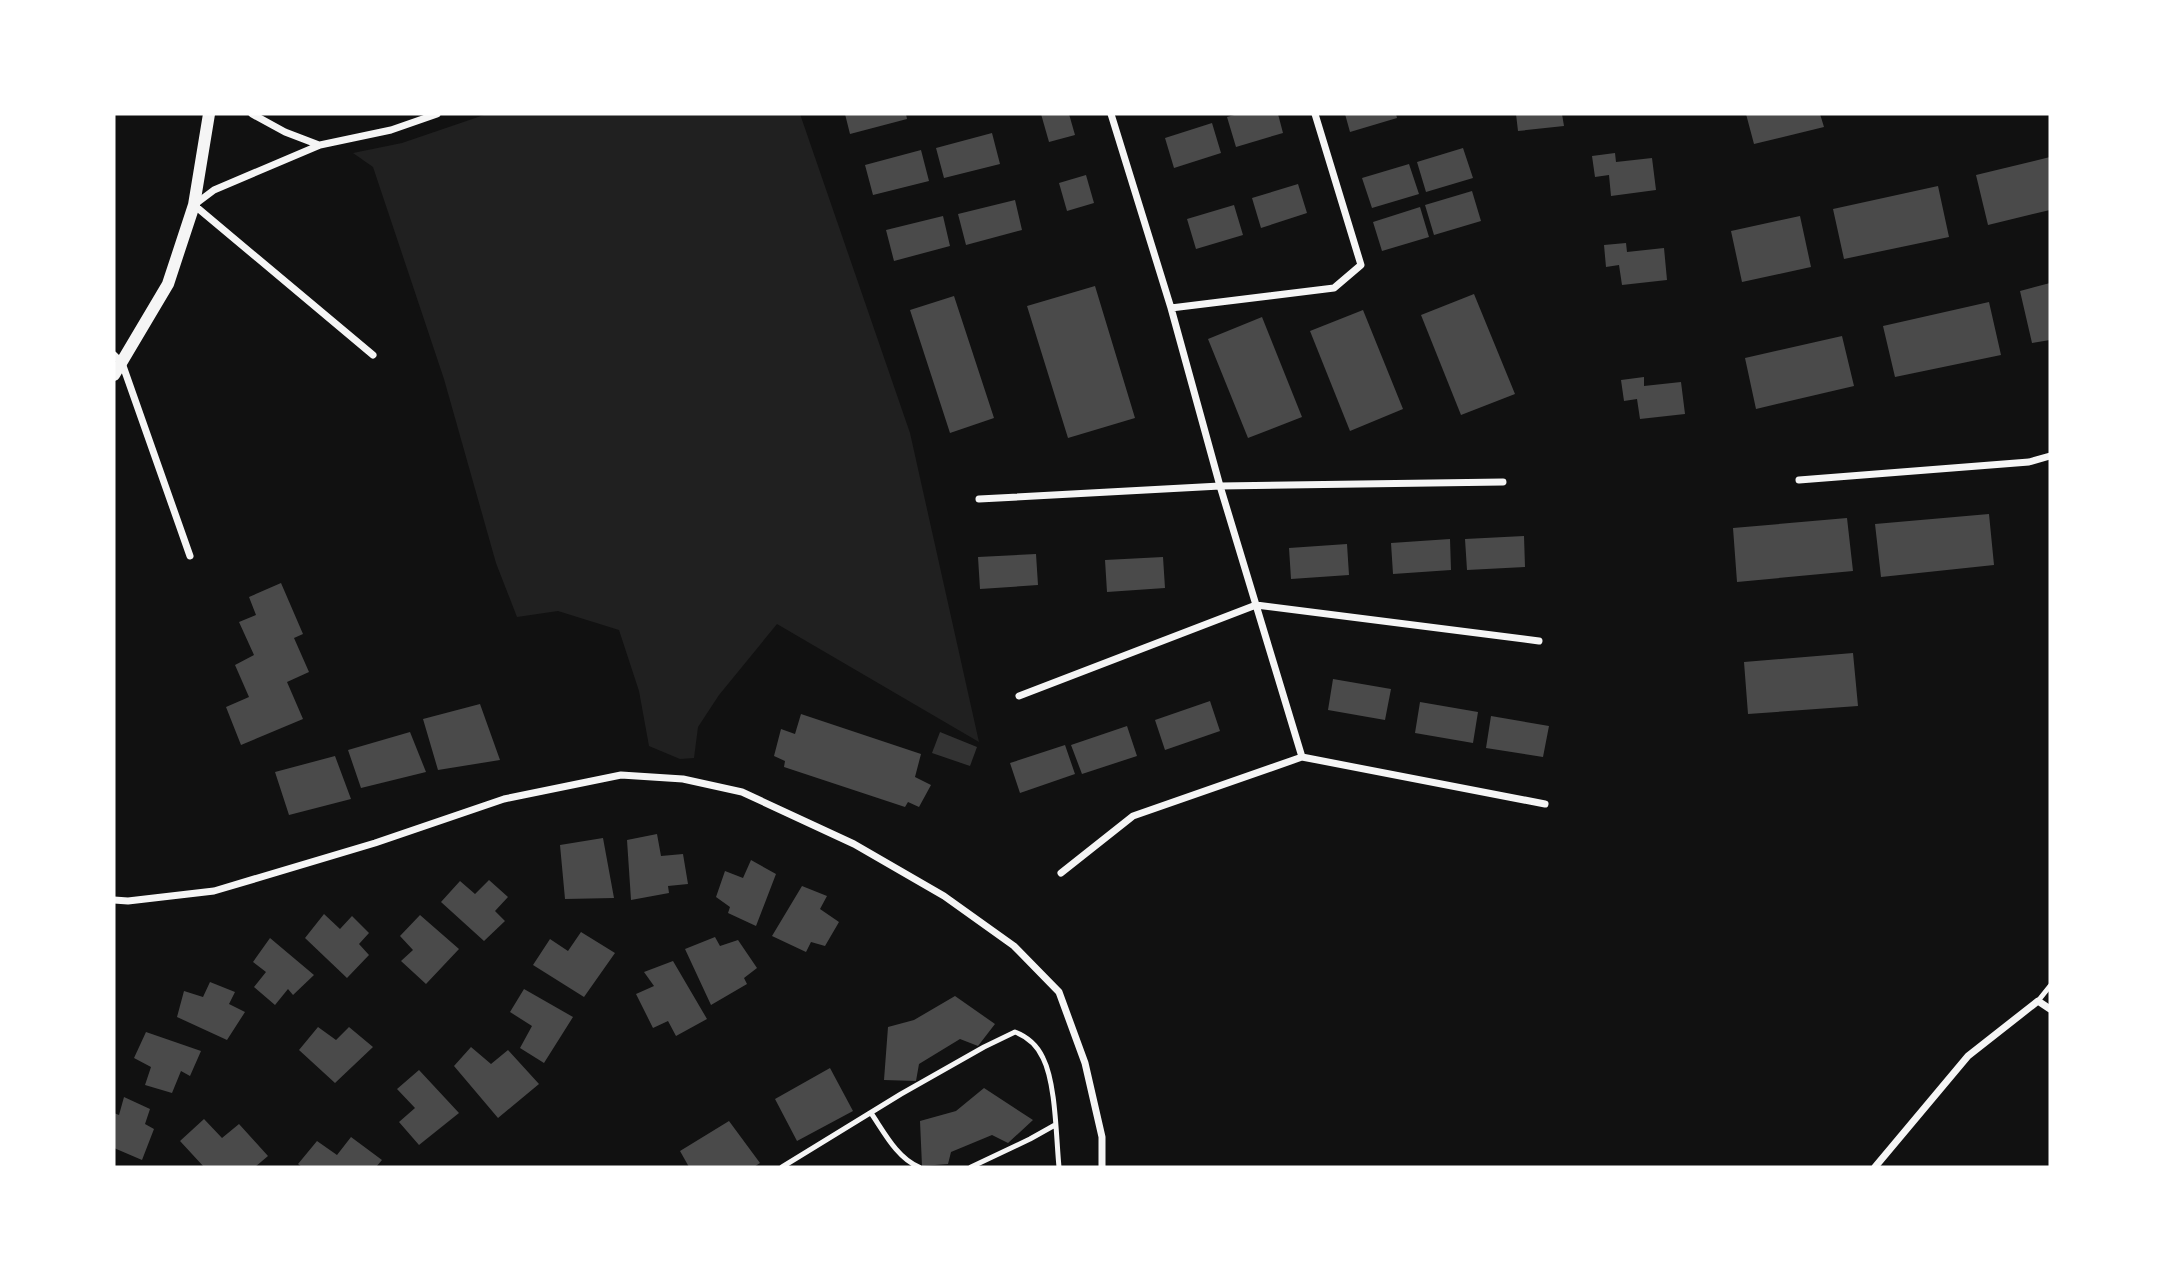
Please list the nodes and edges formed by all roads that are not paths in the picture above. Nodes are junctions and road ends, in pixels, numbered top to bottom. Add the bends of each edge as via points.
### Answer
1 (209, 114) edge
2 (252, 114) edge
3 (437, 114) edge
4 (1111, 114) edge
5 (1315, 114) edge
6 (320, 145) junction
7 (194, 205) junction
8 (1171, 308) junction
9 (373, 355) dead end
10 (118, 359) edge
11 (114, 375) edge
12 (2050, 456) edge
13 (1799, 480) dead end
14 (1503, 482) dead end
15 (1220, 486) junction
16 (979, 499) dead end
17 (190, 556) dead end
18 (1256, 605) junction
19 (1539, 641) dead end
20 (1019, 696) dead end
21 (1302, 757) junction
22 (1545, 804) dead end
23 (1061, 873) dead end
24 (114, 900) edge
25 (2050, 986) edge
26 (2038, 1001) junction
27 (2050, 1009) edge
28 (871, 1112) junction
29 (1055, 1125) junction
30 (782, 1167) edge
31 (919, 1167) edge
32 (971, 1167) edge
33 (1059, 1167) edge
34 (1102, 1167) edge
35 (1875, 1167) edge

1 - 7 street
2 - 6 street
3 - 6 street via 391,130
4 - 8 street
5 - 8 street via 1361,265 1334,288
6 - 7 street via 214,190
7 - 9 street
7 - 10 street via 168,284
8 - 15 street
10 - 11 street
10 - 17 street
12 - 13 street via 2029,462
14 - 15 street
15 - 16 street
15 - 18 street
18 - 19 street
18 - 20 street
18 - 21 street
21 - 22 street
21 - 23 street via 1133,816
24 - 34 street via 214,891 375,844 504,799 621,775 683,779 742,792 854,844 944,896 1014,946 1059,992 1085,1063 1102,1137
25 - 26 lane
26 - 27 street
26 - 35 street via 1968,1056
28 - 29 lane via 1015,1032 1028,1038 1043,1058
28 - 30 lane
28 - 31 lane via 909,1163
29 - 32 lane
29 - 33 lane

